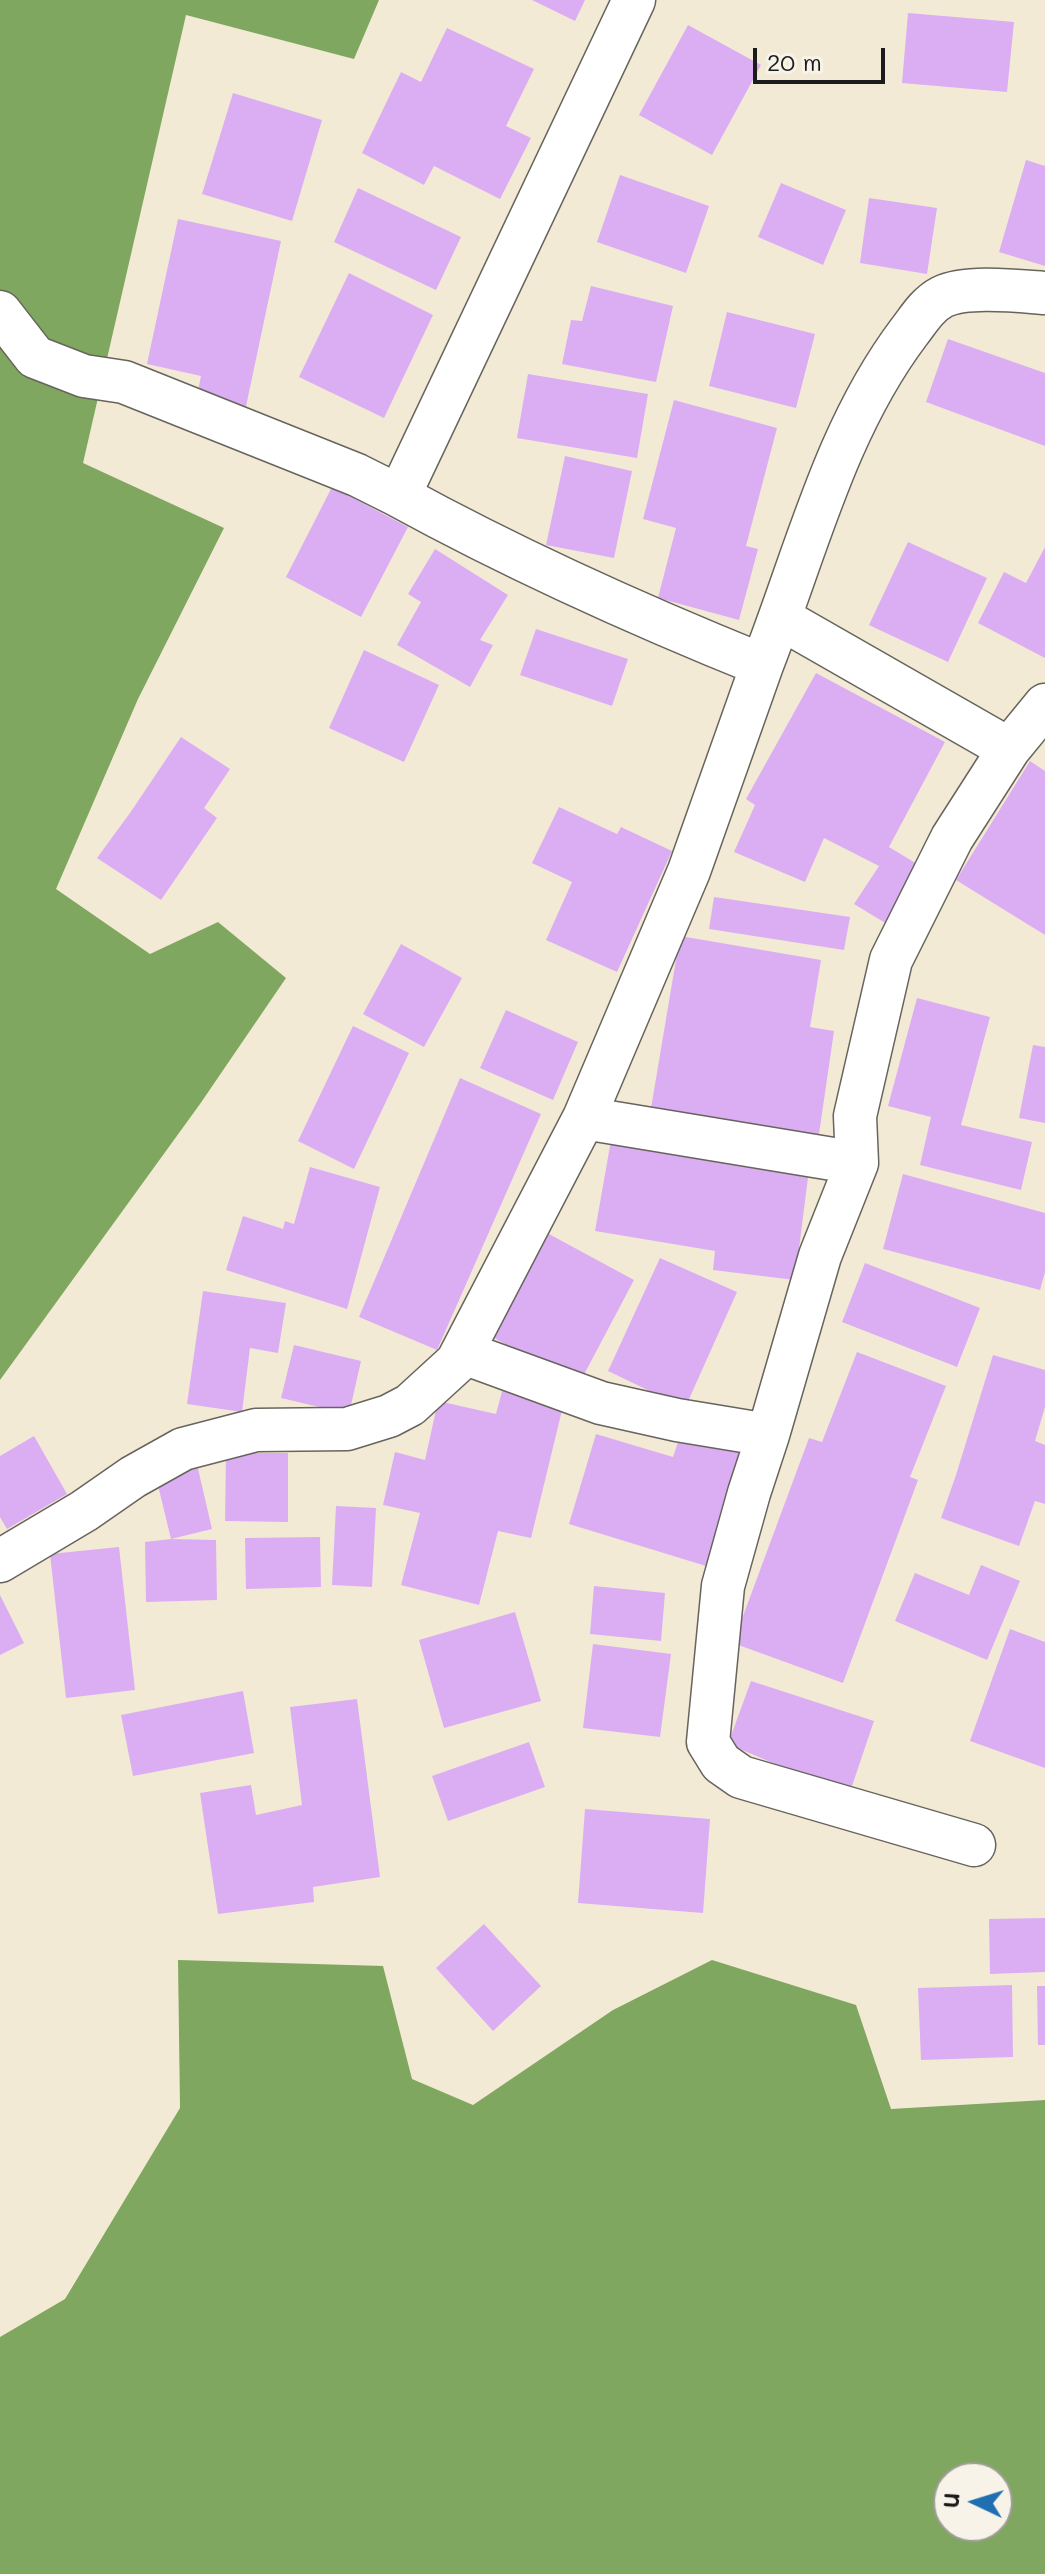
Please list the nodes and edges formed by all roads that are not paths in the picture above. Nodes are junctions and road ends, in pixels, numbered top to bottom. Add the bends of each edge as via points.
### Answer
1 (634, 0) edge
2 (1045, 293) edge
3 (0, 312) edge
4 (399, 496) junction
5 (780, 618) junction
6 (762, 665) junction
7 (1045, 705) edge
8 (1009, 749) junction
9 (584, 1118) junction
10 (857, 1163) junction
11 (464, 1353) junction
12 (768, 1435) junction
13 (0, 1561) edge
14 (974, 1845) dead end

1 - 4 street
2 - 5 street via 955,293 928,307 893,353 838,454
3 - 4 street via 35,357 84,376 124,382
4 - 6 street via 509,554
5 - 6 street
5 - 8 street
6 - 9 street via 689,871
7 - 8 street
8 - 10 street via 952,838 891,960 855,1116
9 - 10 street
9 - 11 street
10 - 12 street via 820,1256
11 - 12 street via 601,1403
11 - 13 street via 433,1386 389,1416 347,1429 256,1430 183,1449
12 - 14 street via 723,1586 708,1742 721,1763 741,1777

